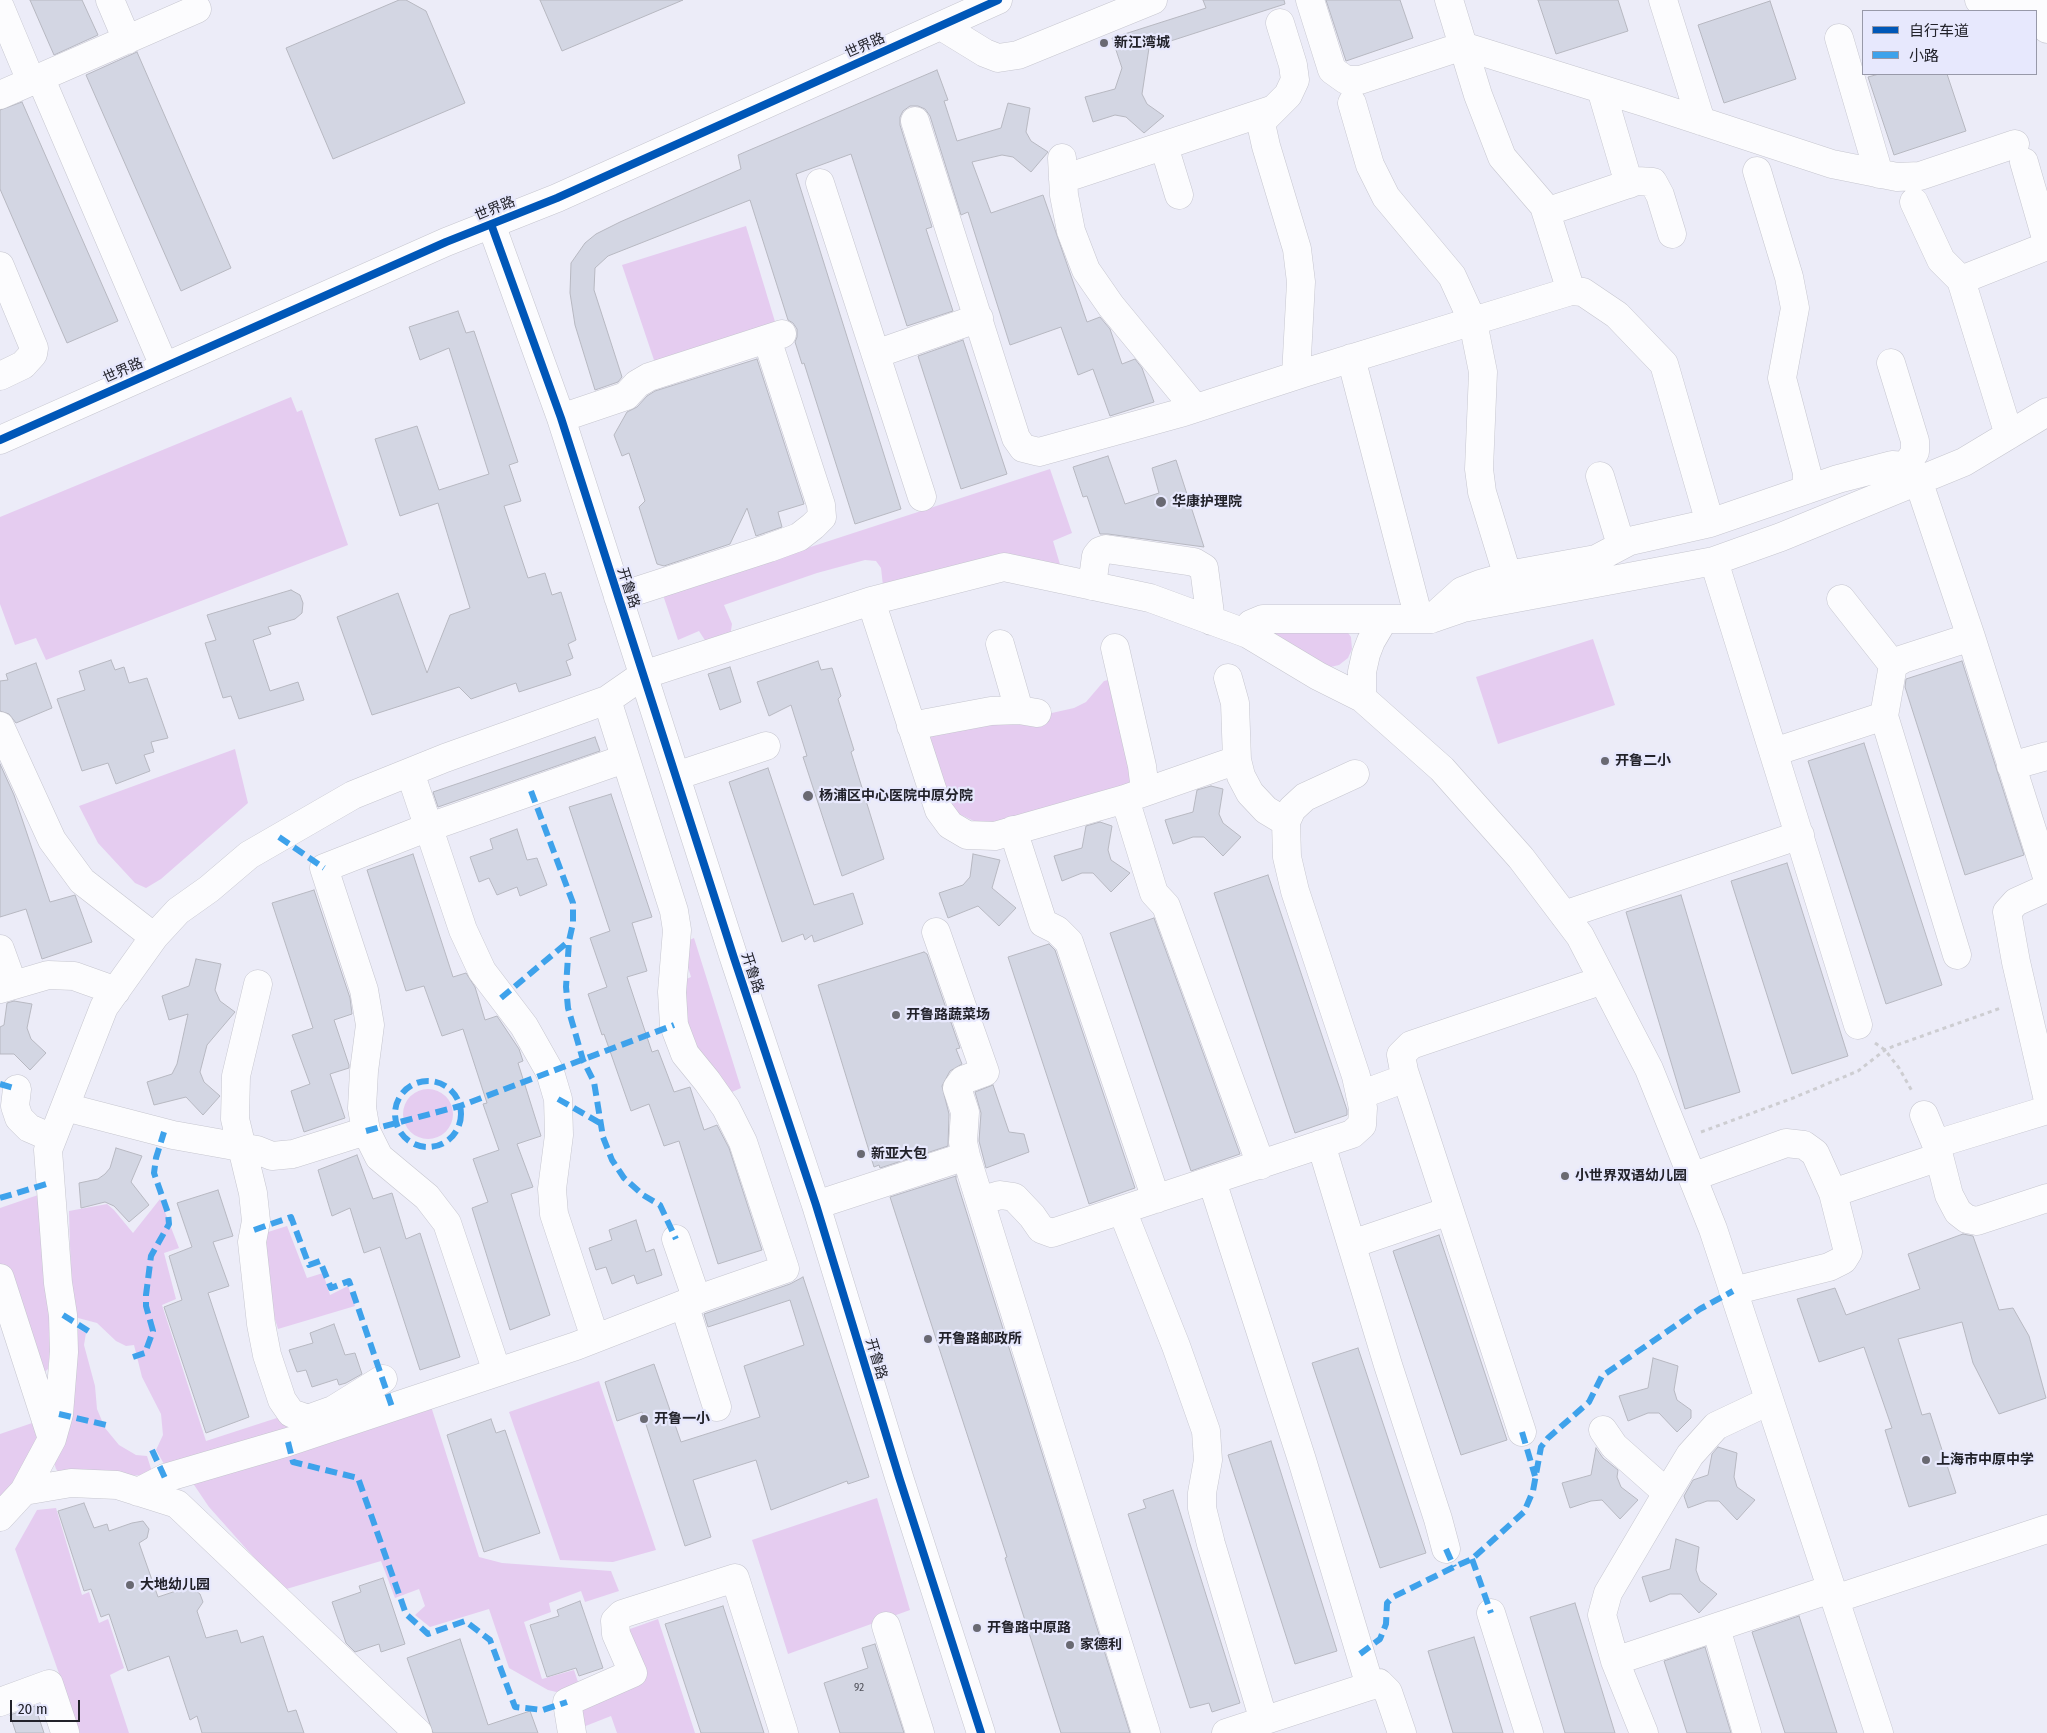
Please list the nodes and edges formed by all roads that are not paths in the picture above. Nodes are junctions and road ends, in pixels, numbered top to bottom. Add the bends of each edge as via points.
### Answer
1 (110, 0) edge
2 (998, 0) edge
3 (1153, 0) edge
4 (1310, 0) edge
5 (1449, 0) edge
6 (1663, 0) edge
7 (1979, 0) edge
8 (0, 7) edge
9 (197, 9) dead end
10 (2013, 10) edge
11 (1280, 23) dead end
12 (940, 26) junction
13 (1839, 38) dead end
14 (127, 40) junction
15 (1463, 46) junction
16 (36, 79) junction
17 (1602, 89) junction
18 (0, 95) edge
19 (1352, 103) dead end
20 (1272, 110) junction
21 (914, 121) dead end
22 (1700, 121) junction
23 (1164, 146) junction
24 (1757, 171) dead end
25 (1879, 174) junction
26 (820, 183) dead end
27 (1629, 184) junction
28 (1179, 195) dead end
29 (1914, 202) dead end
30 (1546, 212) junction
31 (491, 224) junction
32 (1672, 234) dead end
33 (2047, 244) edge
34 (0, 266) edge
35 (1960, 280) junction
36 (1572, 291) junction
37 (979, 318) junction
38 (1473, 322) junction
39 (876, 354) junction
40 (1351, 358) junction
41 (1890, 363) dead end
42 (164, 366) junction
43 (1296, 375) junction
44 (0, 376) edge
45 (1195, 408) junction
46 (2047, 412) edge
47 (561, 418) junction
48 (2009, 435) junction
49 (0, 440) edge
50 (1912, 473) junction
51 (1600, 476) dead end
52 (1806, 490) junction
53 (922, 497) dead end
54 (1710, 523) junction
55 (1621, 545) junction
56 (1714, 561) junction
57 (1508, 576) junction
58 (1092, 586) junction
59 (618, 597) junction
60 (1841, 599) dead end
61 (871, 601) junction
62 (1384, 619) junction
63 (1425, 619) junction
64 (1211, 621) junction
65 (1248, 634) junction
66 (1971, 637) junction
67 (1000, 644) dead end
68 (1115, 648) dead end
69 (1893, 665) junction
70 (643, 675) junction
71 (1228, 678) dead end
72 (1362, 698) junction
73 (607, 700) junction
74 (1884, 716) junction
75 (0, 726) edge
76 (911, 726) junction
77 (766, 746) dead end
78 (1774, 752) junction
79 (2047, 756) edge
80 (624, 759) junction
81 (1237, 760) junction
82 (2011, 766) junction
83 (410, 772) junction
84 (1356, 774) dead end
85 (676, 776) junction
86 (1135, 794) junction
87 (1286, 822) junction
88 (429, 828) junction
89 (1013, 830) junction
90 (1800, 835) junction
91 (2047, 877) edge
92 (2047, 888) edge
93 (1564, 915) junction
94 (936, 932) dead end
95 (154, 937) junction
96 (0, 950) edge
97 (1957, 955) dead end
98 (1603, 980) junction
99 (258, 984) dead end
100 (7, 987) edge
101 (116, 991) junction
102 (1858, 1025) road end
103 (1406, 1078) junction
104 (17, 1089) dead end
105 (1360, 1095) junction
106 (2047, 1096) edge
107 (65, 1107) junction
108 (2047, 1110) edge
109 (1924, 1115) road end
110 (366, 1131) junction
111 (52, 1138) junction
112 (1321, 1144) junction
113 (241, 1148) junction
114 (1938, 1151) junction
115 (966, 1156) junction
116 (1261, 1165) junction
117 (1692, 1177) junction
118 (1212, 1181) junction
119 (1833, 1193) junction
120 (2047, 1198) edge
121 (1156, 1199) junction
122 (980, 1201) junction
123 (816, 1205) junction
124 (1122, 1210) junction
125 (1449, 1211) junction
126 (676, 1239) dead end
127 (1352, 1244) junction
128 (0, 1278) edge
129 (1733, 1291) junction
130 (690, 1309) junction
131 (596, 1338) junction
132 (497, 1372) junction
133 (383, 1379) dead end
134 (1769, 1401) junction
135 (448, 1403) dead end
136 (717, 1407) dead end
137 (1603, 1430) dead end
138 (1522, 1432) dead end
139 (52, 1439) junction
140 (24, 1491) junction
141 (138, 1492) junction
142 (1667, 1493) junction
143 (0, 1518) edge
144 (2047, 1529) edge
145 (1446, 1549) dead end
146 (1833, 1594) junction
147 (1491, 1614) dead end
148 (886, 1626) dead end
149 (1716, 1628) junction
150 (1615, 1661) junction
151 (1370, 1686) junction
152 (0, 1702) edge
153 (1264, 1721) junction
154 (65, 1732) dead end
155 (418, 1733) edge
156 (572, 1733) edge
157 (784, 1733) edge
158 (920, 1733) edge
159 (981, 1733) edge
160 (1146, 1733) edge
161 (1226, 1733) edge
162 (1402, 1733) edge
163 (1528, 1733) edge
164 (1644, 1733) edge
165 (1747, 1733) edge
166 (1879, 1733) edge

1 - 14 street
2 - 12 street, 世界路
3 - 12 street via 1018,55 998,58
4 - 15 street via 1332,70 1346,80 1360,80
5 - 15 street
6 - 22 street
7 - 10 street
8 - 16 street
9 - 14 street
11 - 20 street via 1293,65 1294,80 1288,95
12 - 31 street, 世界路 via 557,198
13 - 25 street
14 - 16 street
15 - 17 street
15 - 30 street via 1502,157
16 - 18 street
16 - 42 street
17 - 22 street
17 - 27 street
19 - 38 street via 1370,165 1386,197 1452,276
20 - 23 street
20 - 43 street via 1263,120 1262,128 1297,249 1301,282
21 - 37 street
22 - 25 street via 1832,164
23 - 28 street
23 - 45 street via 1063,168 1064,195 1071,231 1086,270 1111,306
24 - 52 street via 1789,277 1795,308 1782,378 1807,474
25 - 33 street via 1920,176 2019,153
26 - 39 street
27 - 30 street
27 - 32 street via 1653,182
29 - 35 street via 1941,260
30 - 36 street
31 - 42 street, 世界路
31 - 47 street, 开鲁路
33 - 35 street
34 - 44 street via 34,348 34,354 23,365
35 - 48 street
36 - 38 street
36 - 54 street via 1583,292 1617,315 1664,364
37 - 39 street
37 - 45 street via 1016,438 1023,448 1039,452
38 - 40 street
38 - 57 street via 1483,372 1482,492
39 - 53 street
40 - 43 street
40 - 63 street
41 - 50 street via 1915,441
42 - 49 street, 世界路
43 - 45 street
46 - 48 street
47 - 59 street, 开鲁路
47 - 59 street via 626,396 649,377 774,337 822,517 799,536 769,548
48 - 50 street via 1964,462
50 - 52 street via 1892,465
50 - 56 street via 1781,537
50 - 66 street
51 - 55 street
52 - 54 street
54 - 55 street
55 - 57 street via 1596,559
56 - 63 street via 1463,608
56 - 78 street
57 - 63 street via 1462,591
58 - 61 street via 1004,566
58 - 64 street via 1150,598
58 - 64 street via 1096,556 1106,549 1194,562 1204,568
59 - 70 street, 开鲁路
60 - 69 street
61 - 70 street
61 - 76 street
62 - 63 street
62 - 65 street via 1263,619 1251,624
62 - 72 street via 1366,654
64 - 65 street
65 - 72 street
66 - 69 street
66 - 82 street
67 - 76 street via 1028,711 991,711
68 - 86 street via 1142,766
69 - 74 street
70 - 73 street
70 - 85 street, 开鲁路
71 - 81 street via 1235,703
72 - 93 street via 1442,769 1521,858
73 - 80 street
73 - 83 street
74 - 78 street
74 - 97 street
75 - 95 street via 57,847 82,881
76 - 89 street via 939,810 950,825 967,835 995,836
77 - 85 street
78 - 90 street
79 - 82 street
80 - 88 street
80 - 130 street via 674,911 677,930 672,992 674,1025 685,1054 726,1108 743,1142 785,1269
81 - 86 street
81 - 87 street via 1250,793 1266,810
82 - 91 street
83 - 88 street
83 - 95 street via 353,795 249,855 178,911
84 - 87 street via 1305,797 1292,809
85 - 123 street, 开鲁路
86 - 89 street
86 - 116 street via 1154,893 1166,906
87 - 105 street via 1287,857 1295,890
88 - 110 street via 324,868 364,990 370,1025 362,1108
88 - 131 street via 463,930 482,971 524,1026 550,1072 558,1099 559,1135 552,1189 554,1214
89 - 121 street via 1043,923 1057,930 1069,942
90 - 93 street
90 - 102 street
92 - 106 street via 2016,902 2007,912
93 - 98 street via 1580,936
94 - 115 street via 985,1072 963,1080 957,1088 965,1112 963,1142
95 - 101 street
96 - 100 street
98 - 103 street via 1411,1045 1401,1055
98 - 117 street via 1649,1068
99 - 113 street via 236,1076 235,1119
100 - 101 street via 48,975 74,976
101 - 107 street via 104,1007
103 - 105 street
103 - 125 street
104 - 111 street via 15,1106 19,1118 29,1128
105 - 112 street via 1362,1125 1352,1134
107 - 111 street
107 - 113 street via 173,1135
108 - 114 street
109 - 114 street
110 - 113 street via 293,1154 272,1156
110 - 132 street via 379,1157 427,1196 447,1222
111 - 139 street via 48,1150 64,1352 59,1414
112 - 116 street
112 - 127 street
113 - 133 street via 253,1193 256,1221 252,1242 261,1324 282,1400 291,1413 308,1419 333,1410
114 - 119 street
114 - 120 street via 1949,1195 1958,1212 1967,1219 1977,1221
115 - 122 street
115 - 123 street
116 - 118 street
117 - 119 street via 1786,1144 1804,1146 1815,1153
117 - 129 street
118 - 121 street
118 - 151 street via 1302,1460
119 - 129 street via 1848,1252 1843,1260 1829,1267
121 - 124 street
122 - 124 street via 1000,1194 1014,1197 1041,1229 1052,1232
122 - 160 street
123 - 159 street, 开鲁路
124 - 153 street via 1206,1431 1208,1460 1202,1508
125 - 127 street
125 - 138 street
126 - 130 street
127 - 145 street
128 - 139 street
129 - 134 street
130 - 131 street
130 - 135 street
130 - 136 street
131 - 132 street
132 - 141 street via 288,1442 165,1478
134 - 142 street via 1716,1426 1690,1455
134 - 146 street
137 - 142 street via 1614,1446
139 - 140 street
140 - 141 street via 71,1483 117,1485
140 - 143 street
141 - 155 street via 177,1504
142 - 150 street via 1608,1594 1602,1615
144 - 146 street
146 - 149 street
146 - 166 street
147 - 163 street
148 - 158 street
149 - 150 street
149 - 165 street
150 - 164 street
151 - 153 street
151 - 162 street via 1379,1683 1388,1692
152 - 154 street via 49,1684
153 - 161 street
156 - 157 street via 567,1702 633,1673 616,1634 615,1621 622,1614 735,1578

